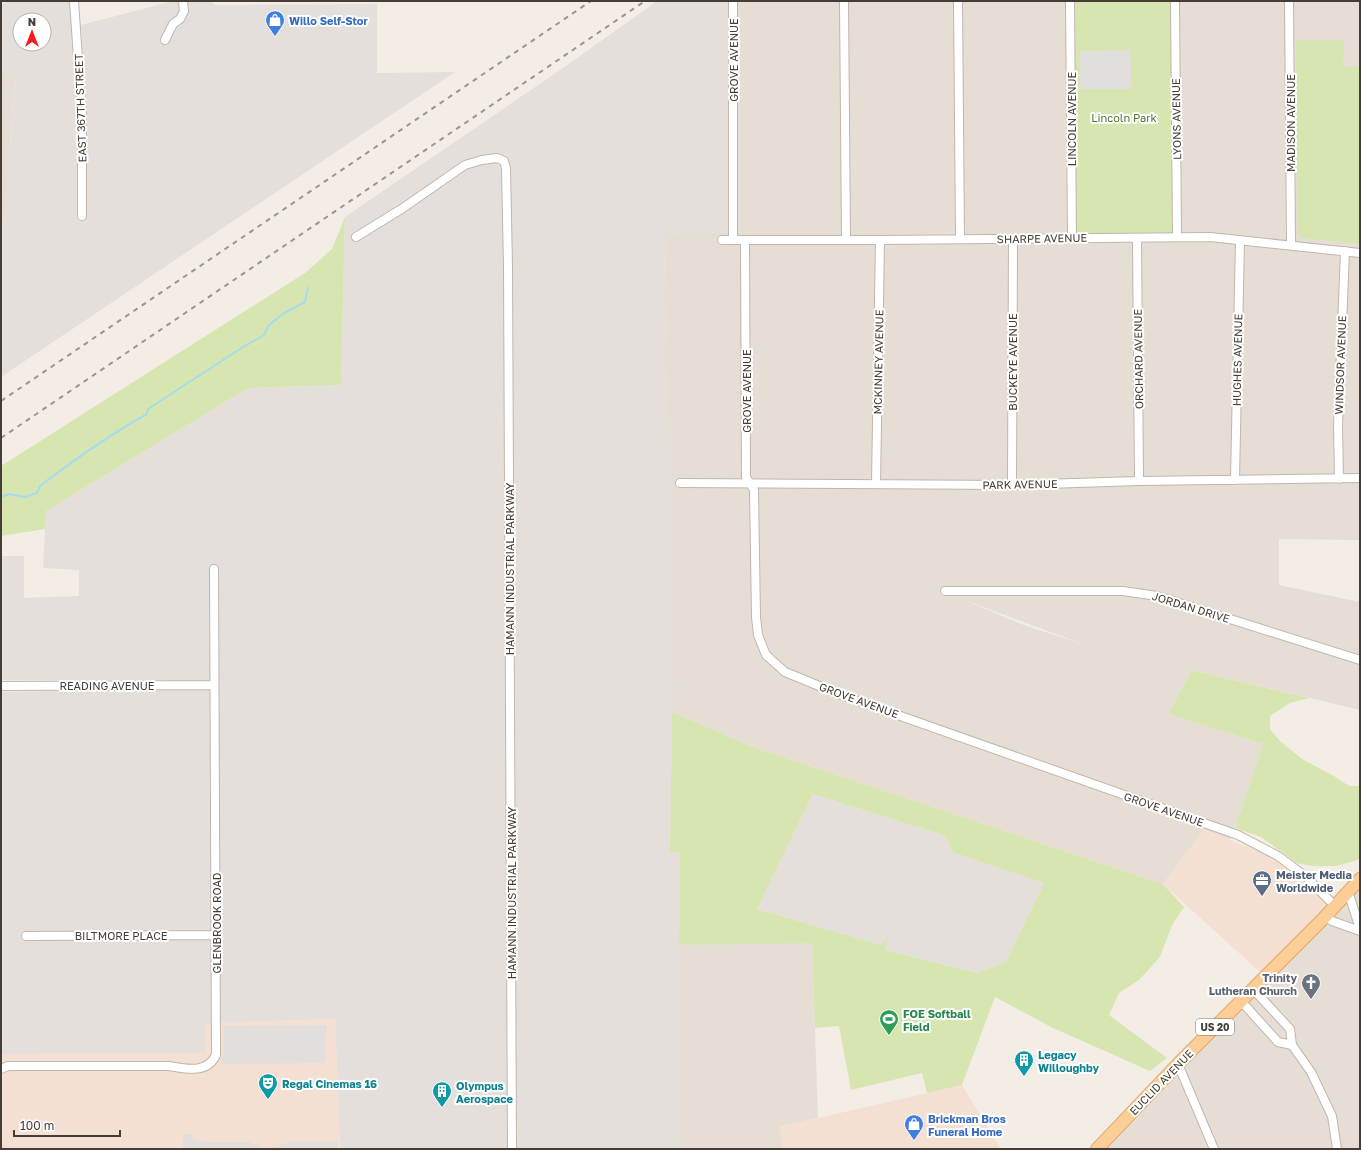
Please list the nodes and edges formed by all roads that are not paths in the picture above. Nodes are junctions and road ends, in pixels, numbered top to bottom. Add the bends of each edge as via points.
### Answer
1 (74, 1) edge
2 (183, 1) edge
3 (733, 1) edge
4 (844, 1) edge
5 (958, 1) edge
6 (1070, 1) edge
7 (1175, 1) edge
8 (1290, 1) edge
9 (165, 40) dead end
10 (82, 216) dead end
11 (356, 237) dead end
12 (1072, 237) junction
13 (1178, 237) junction
14 (960, 238) junction
15 (1137, 238) junction
16 (846, 239) junction
17 (1013, 239) junction
18 (722, 240) dead end
19 (733, 240) junction
20 (745, 240) junction
21 (880, 240) junction
22 (1240, 240) junction
23 (1291, 244) junction
24 (1345, 251) junction
25 (1360, 253) edge
26 (1360, 478) edge
27 (1339, 479) junction
28 (1235, 480) junction
29 (1139, 481) junction
30 (680, 483) dead end
31 (750, 483) junction
32 (876, 484) junction
33 (1012, 485) junction
34 (214, 569) dead end
35 (945, 591) dead end
36 (1360, 660) edge
37 (214, 685) junction
38 (1, 686) edge
39 (1360, 879) edge
40 (1348, 891) junction
41 (1335, 906) junction
42 (1325, 916) junction
43 (1360, 930) edge
44 (216, 935) junction
45 (26, 936) dead end
46 (1253, 989) junction
47 (1241, 1001) junction
48 (1292, 1045) junction
49 (1178, 1064) junction
50 (1, 1069) edge
51 (512, 1149) edge
52 (1097, 1149) edge
53 (1214, 1149) edge
54 (1337, 1149) edge

1 - 10 street, EAST 367TH STREET via 82,115
2 - 9 street via 184,11 180,19 173,24
3 - 19 street, GROVE AVENUE
4 - 16 street
5 - 14 street
6 - 12 street, LINCOLN AVENUE
7 - 13 street, LYONS AVENUE
8 - 23 street, MADISON AVENUE
11 - 51 street, HAMANN INDUSTRIAL PARKWAY via 403,208 465,164 497,158 504,161 508,266
12 - 15 street, SHARPE AVENUE
12 - 17 street, SHARPE AVENUE
13 - 15 street, SHARPE AVENUE
13 - 22 street, SHARPE AVENUE
14 - 17 street, SHARPE AVENUE
14 - 21 street, SHARPE AVENUE
15 - 29 street, ORCHARD AVENUE
16 - 20 street, SHARPE AVENUE
16 - 21 street, SHARPE AVENUE
17 - 33 street, BUCKEYE AVENUE
18 - 19 street, SHARPE AVENUE
19 - 20 street, SHARPE AVENUE
20 - 31 street, GROVE AVENUE via 746,477
21 - 32 street, MCKINNEY AVENUE
22 - 23 street, SHARPE AVENUE
22 - 28 street, HUGHES AVENUE
23 - 24 street, SHARPE AVENUE
24 - 25 street, SHARPE AVENUE
24 - 27 street, WINDSOR AVENUE via 1338,426
26 - 27 street, PARK AVENUE
27 - 28 street, PARK AVENUE
28 - 29 street, PARK AVENUE
29 - 33 street, PARK AVENUE
30 - 31 street, PARK AVENUE
31 - 32 street, PARK AVENUE
31 - 41 street, GROVE AVENUE via 754,490 758,635 766,655 785,672 841,695 1238,835 1284,860 1305,876
32 - 33 street, PARK AVENUE
34 - 37 street, GLENBROOK ROAD
35 - 36 street, JORDAN DRIVE via 1123,591 1157,596
37 - 38 street, READING AVENUE
37 - 44 street, GLENBROOK ROAD
39 - 40 main road, EUCLID AVENUE / US 20
40 - 41 main road, EUCLID AVENUE / US 20
40 - 43 street
41 - 42 main road, EUCLID AVENUE / US 20
42 - 43 street
42 - 46 main road, EUCLID AVENUE / US 20
44 - 45 street, BILTMORE PLACE
44 - 50 street, GLENBROOK ROAD via 216,1051 210,1064 189,1069 169,1066 8,1066
46 - 47 main road, EUCLID AVENUE / US 20
46 - 48 street via 1290,1029
47 - 48 street via 1278,1042
47 - 49 main road, EUCLID AVENUE / US 20
48 - 54 street via 1311,1072 1332,1116
49 - 52 main road, EUCLID AVENUE / US 20
49 - 53 street

